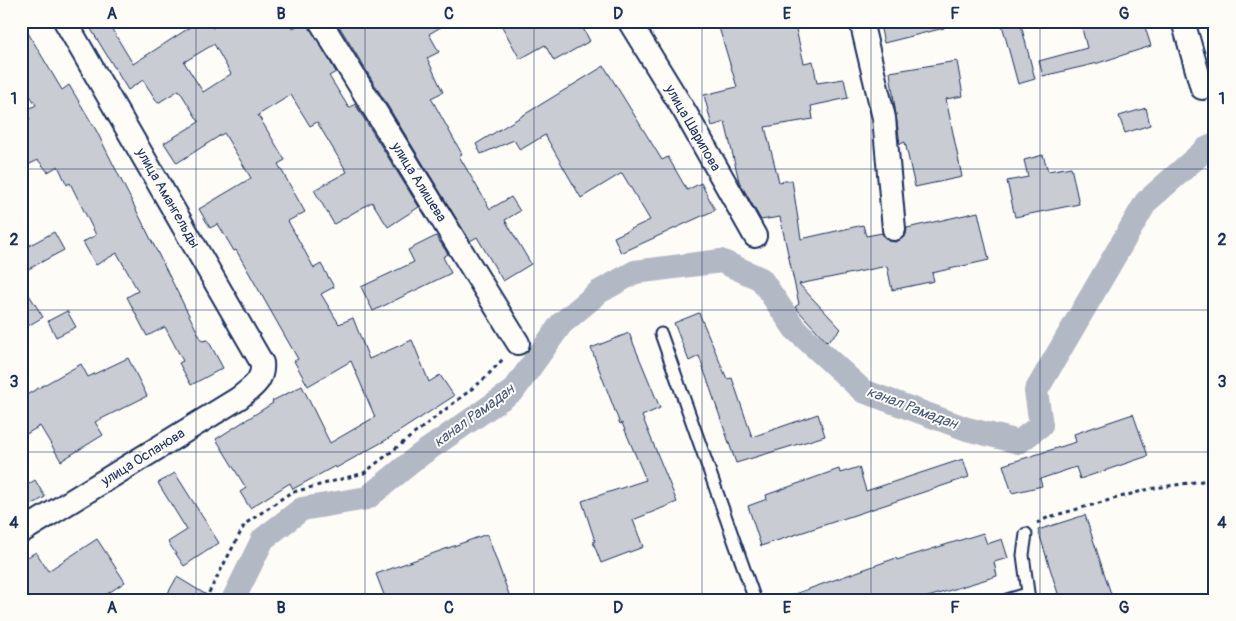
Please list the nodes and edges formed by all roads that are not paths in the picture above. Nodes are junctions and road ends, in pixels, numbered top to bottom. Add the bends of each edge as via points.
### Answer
1 (65, 21) edge
2 (320, 21) edge
3 (629, 21) edge
4 (861, 21) edge
5 (1183, 21) edge
6 (1202, 88) dead end
7 (894, 229) dead end
8 (755, 236) dead end
9 (661, 334) dead end
10 (518, 343) road end
11 (261, 376) joint
12 (21, 532) edge
13 (1026, 534) road end
14 (1028, 597) edge
15 (755, 600) edge
16 (1007, 600) edge

1 - 11 street, улица Амангельды via 262,363
2 - 10 street, улица Алишева
3 - 8 street, улица Шарипова
4 - 7 street via 884,118
5 - 6 street
9 - 15 lane
11 - 12 street, улица Оспанова via 256,385 239,398
13 - 14 lane via 1023,555
14 - 16 lane

